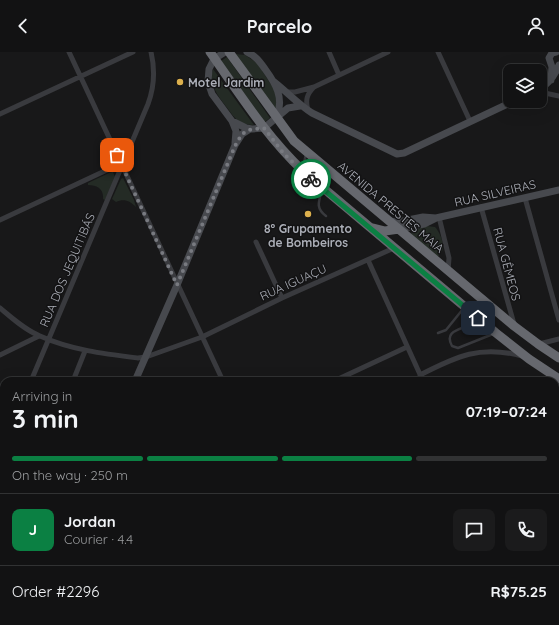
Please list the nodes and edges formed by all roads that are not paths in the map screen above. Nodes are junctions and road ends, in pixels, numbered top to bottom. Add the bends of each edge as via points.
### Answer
1 (69, 52) edge
2 (133, 52) edge
3 (151, 52) edge
4 (225, 52) edge
5 (229, 52) edge
6 (247, 52) edge
7 (256, 52) edge
8 (328, 52) edge
9 (388, 52) edge
10 (438, 52) edge
11 (212, 55) edge
12 (554, 56) edge
13 (259, 60) junction
14 (339, 75) junction
15 (80, 77) junction
16 (273, 81) junction
17 (547, 83) edge
18 (314, 87) junction
19 (287, 92) junction
20 (547, 92) edge
21 (559, 96) edge
22 (300, 106) junction
23 (503, 106) edge
24 (308, 110) junction
25 (0, 114) edge
26 (276, 118) junction
27 (232, 121) junction
28 (470, 121) junction
29 (264, 128) junction
30 (250, 129) junction
31 (235, 146) junction
32 (306, 152) junction
33 (122, 166) junction
34 (303, 171) junction
35 (323, 189) junction
36 (559, 190) edge
37 (525, 198) junction
38 (482, 208) junction
39 (326, 216) dead end
40 (438, 217) junction
41 (0, 220) edge
42 (389, 221) junction
43 (371, 228) junction
44 (399, 229) junction
45 (256, 242) dead end
46 (394, 248) junction
47 (368, 260) junction
48 (448, 271) junction
49 (177, 285) junction
50 (282, 298) junction
51 (465, 307) junction
52 (0, 308) edge
53 (478, 318) junction
54 (559, 320) edge
55 (514, 326) junction
56 (438, 333) dead end
57 (496, 333) junction
58 (40, 336) junction
59 (202, 337) junction
60 (559, 339) edge
61 (49, 340) junction
62 (538, 344) junction
63 (407, 347) junction
64 (85, 351) junction
65 (0, 355) edge
66 (146, 357) junction
67 (559, 358) edge
68 (529, 359) junction
69 (420, 375) joint
70 (33, 377) edge
71 (75, 377) edge
72 (137, 377) edge
73 (221, 377) edge
74 (343, 377) edge
75 (556, 377) edge

1 - 15 street
2 - 15 street
3 - 33 street, RUA DOS JEQUITIBÁS via 154,70 151,96
4 - 11 street
5 - 26 highway, AVENIDA PRESTES MAIA
6 - 13 street
7 - 13 street
8 - 14 street
9 - 14 street
10 - 28 street
11 - 27 street via 208,74 210,89
11 - 29 highway
12 - 17 street via 550,80
13 - 16 street
14 - 18 street
15 - 25 street
15 - 33 street
16 - 19 street
16 - 26 street via 280,101
18 - 19 street
18 - 24 street via 307,95
19 - 22 street
20 - 21 street
22 - 24 street
22 - 26 street via 288,108
23 - 28 street
24 - 28 street via 397,154
26 - 29 street
26 - 32 highway, AVENIDA PRESTES MAIA
27 - 30 street
27 - 31 street via 236,131
29 - 30 street
29 - 34 highway via 284,154
30 - 31 street via 242,134
31 - 49 street
32 - 34 lane
32 - 42 highway, AVENIDA PRESTES MAIA
33 - 41 street via 109,169
33 - 49 street
33 - 61 street, RUA DOS JEQUITIBÁS
34 - 35 highway
35 - 39 lane via 319,209
35 - 43 highway
36 - 37 street, RUA SILVEIRAS
37 - 38 street, RUA SILVEIRAS
37 - 54 street
38 - 40 street, RUA SILVEIRAS
38 - 55 street, RUA GÊMEOS
40 - 42 street, RUA SILVEIRAS
40 - 44 street, RUA SILVEIRAS via 424,224
40 - 48 street via 450,261
42 - 44 highway, AVENIDA PRESTES MAIA
43 - 44 highway via 385,231
43 - 46 highway
44 - 48 highway, AVENIDA PRESTES MAIA
45 - 50 street
46 - 47 street, RUA IGUAÇU
46 - 51 highway
47 - 50 street, RUA IGUAÇU
47 - 63 street
48 - 55 highway, AVENIDA PRESTES MAIA
49 - 59 street
49 - 66 street
50 - 59 street, RUA IGUAÇU
51 - 53 highway
51 - 56 lane via 446,330
52 - 58 street
53 - 57 highway
53 - 57 lane via 470,325 450,334 452,346 458,348
55 - 62 highway, AVENIDA PRESTES MAIA
57 - 68 highway
58 - 61 street
58 - 65 street
59 - 66 street, RUA IGUAÇU
59 - 73 street
60 - 62 street
61 - 64 street
61 - 70 street, RUA DOS JEQUITIBÁS
62 - 67 highway, AVENIDA PRESTES MAIA
63 - 69 street
63 - 74 street
64 - 66 street
64 - 71 street
66 - 72 street
68 - 69 street via 510,354 471,353 452,359
68 - 75 highway

